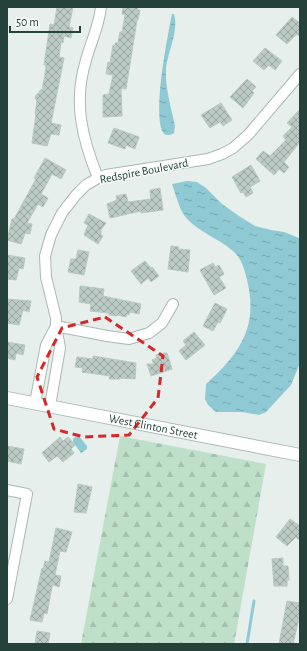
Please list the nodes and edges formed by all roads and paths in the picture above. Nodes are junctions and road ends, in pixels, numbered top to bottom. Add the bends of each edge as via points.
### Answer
1 (101, 7) edge
2 (300, 74) edge
3 (98, 178) junction
4 (173, 304) dead end
5 (56, 326) junction
6 (7, 398) edge
7 (35, 403) junction
8 (50, 406) junction
9 (300, 455) edge
10 (7, 490) edge
11 (7, 599) edge

1 - 3 street via 83,70 80,92 83,136
2 - 3 street, Redspire Boulevard via 234,148 208,159
3 - 5 street, Redspire Boulevard via 86,185 62,213 47,245 44,256 46,277
4 - 5 street via 162,323 149,333 129,339
5 - 7 street via 46,345
5 - 8 street, Redspire Boulevard via 60,348
6 - 7 street, West Clinton Street
7 - 8 street, West Clinton Street
8 - 9 street, West Clinton Street
10 - 11 street via 27,494

